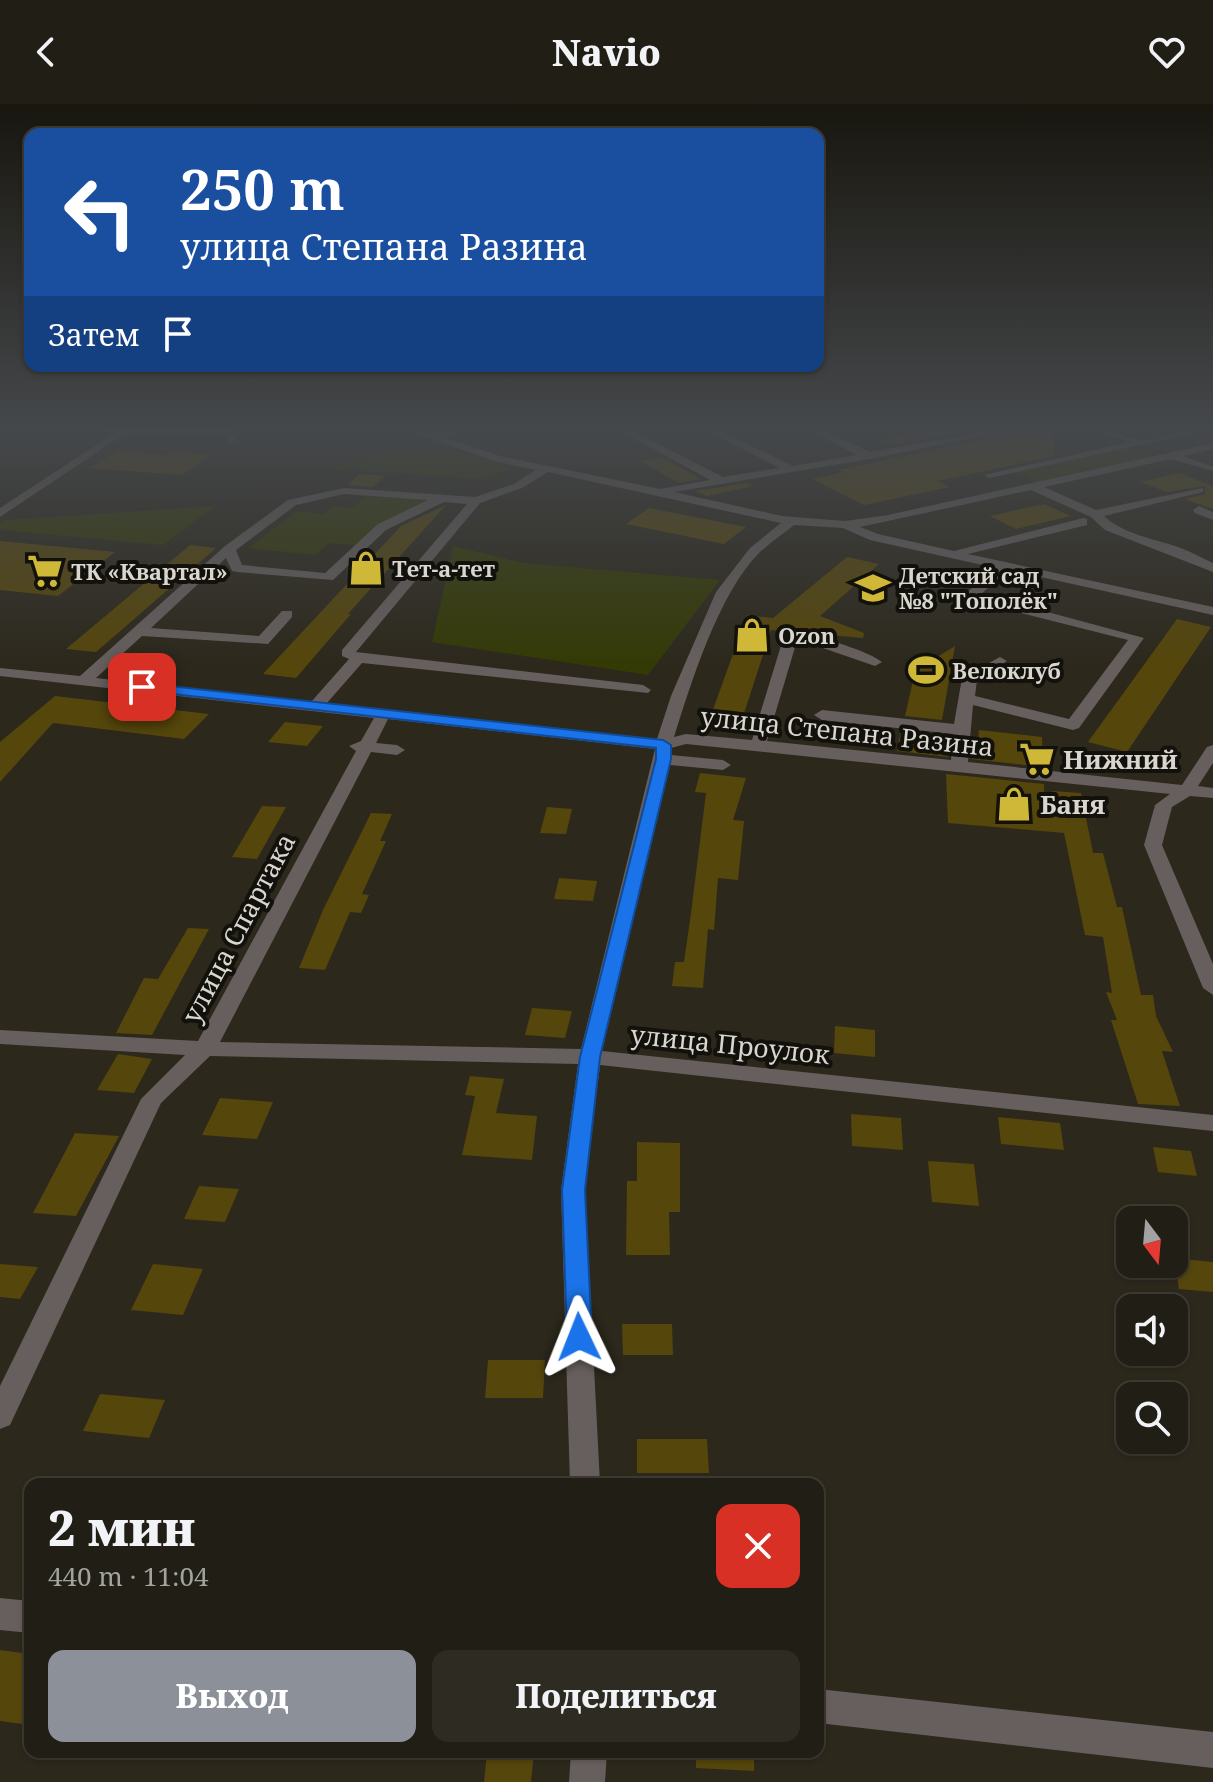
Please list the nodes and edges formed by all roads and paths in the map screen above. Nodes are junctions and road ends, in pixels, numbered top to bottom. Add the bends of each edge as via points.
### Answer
1 (284, 508) edge
2 (421, 508) edge
3 (470, 508) edge
4 (734, 508) edge
5 (936, 508) edge
6 (1082, 508) edge
7 (1120, 508) edge
8 (1199, 510) dead end
9 (1095, 514) junction
10 (1213, 516) edge
11 (791, 521) junction
12 (1083, 522) dead end
13 (845, 525) junction
14 (229, 549) junction
15 (950, 554) junction
16 (1007, 565) junction
17 (1213, 568) edge
18 (1213, 611) edge
19 (287, 614) dead end
20 (137, 631) junction
21 (358, 658) junction
22 (1000, 661) dead end
23 (875, 662) dead end
24 (0, 672) edge
25 (84, 681) junction
26 (643, 690) dead end
27 (967, 699) junction
28 (286, 703) junction
29 (316, 706) junction
30 (384, 713) junction
31 (822, 715) dead end
32 (272, 719) dead end
33 (961, 730) junction
34 (758, 745) junction
35 (362, 746) junction
36 (397, 750) dead end
37 (1213, 750) edge
38 (663, 752) junction
39 (723, 765) dead end
40 (959, 766) junction
41 (1186, 791) junction
42 (1213, 793) edge
43 (1213, 988) edge
44 (0, 1037) edge
45 (205, 1049) junction
46 (590, 1057) junction
47 (1213, 1123) edge
48 (0, 1416) edge
49 (585, 1478) edge
50 (0, 1614) edge
51 (24, 1616) edge
52 (824, 1707) edge
53 (1213, 1750) edge
54 (589, 1758) edge
55 (587, 1782) edge

1 - 14 street
2 - 14 street via 382,527 328,577 237,568
3 - 21 street via 347,653
4 - 11 street
5 - 13 street
6 - 9 street
7 - 9 street
8 - 10 street
9 - 17 street via 1109,527
11 - 13 street
11 - 38 street via 754,551 723,592 679,696
12 - 15 street
13 - 15 street
14 - 20 street
15 - 16 street
16 - 18 street
16 - 27 street via 971,596 1137,638 1073,725
19 - 20 street via 263,641
20 - 25 street
21 - 26 street
21 - 29 street
22 - 27 street via 970,678
23 - 34 street via 819,642 790,639
24 - 25 street, улица Степана Разина
25 - 28 street, улица Степана Разина
27 - 33 street
28 - 29 street, улица Степана Разина
28 - 32 street
29 - 30 street, улица Степана Разина
30 - 35 street, улица Спартака
30 - 38 street, улица Степана Разина
31 - 33 street
33 - 40 street
34 - 38 street, улица Степана Разина via 686,739
34 - 40 street, улица Степана Разина
35 - 36 street
35 - 45 street, улица Спартака
37 - 41 street
38 - 39 street
38 - 46 street
40 - 41 street, улица Степана Разина
41 - 42 street, улица Степана Разина
41 - 43 street via 1164,805 1153,845
44 - 45 street, улица Проулок
45 - 46 street, улица Проулок
45 - 48 street, улица Спартака via 152,1099
46 - 47 street, улица Проулок
46 - 49 street via 573,1190
50 - 51 street
52 - 53 street
54 - 55 street

